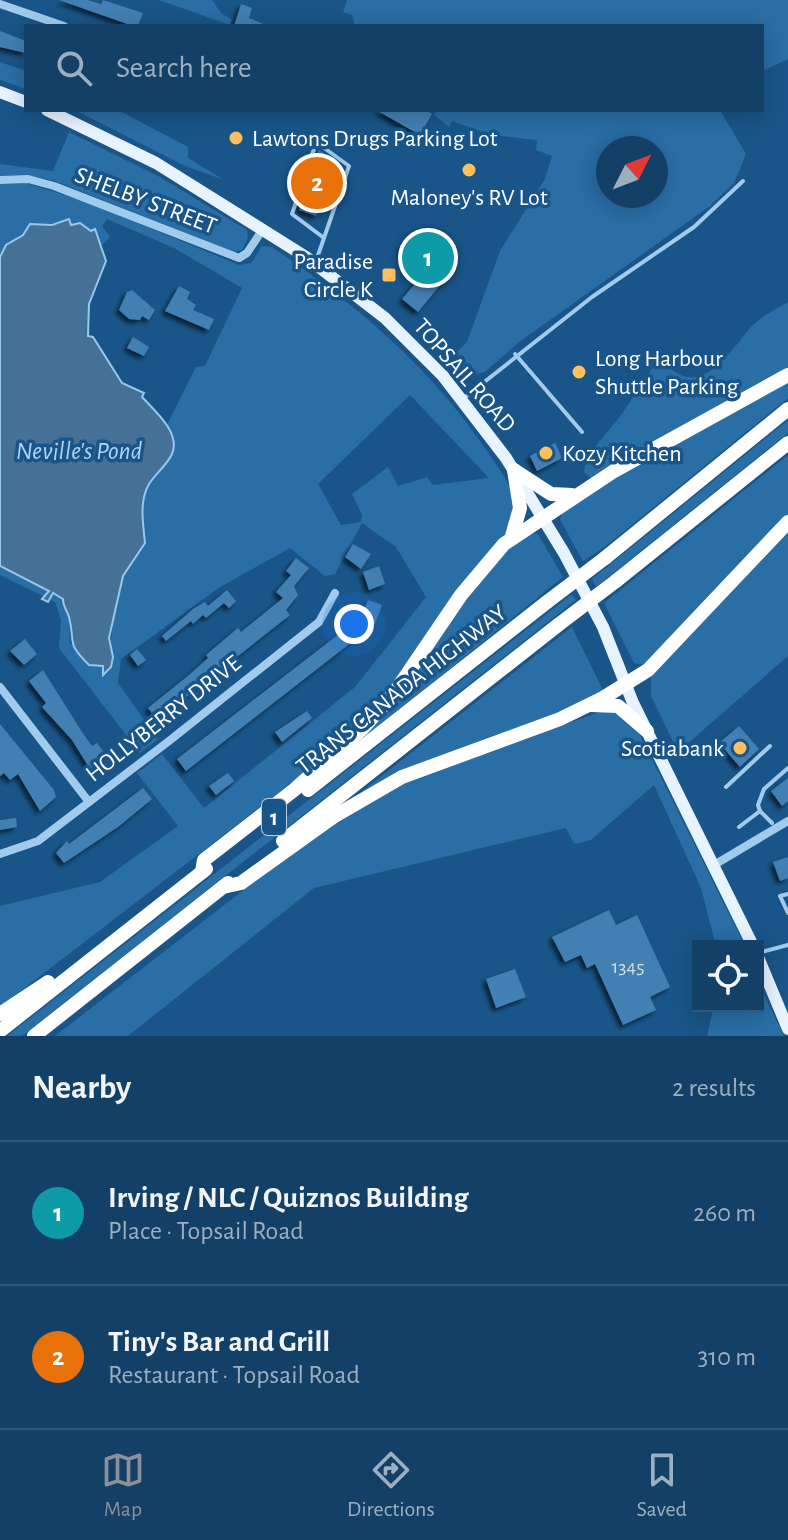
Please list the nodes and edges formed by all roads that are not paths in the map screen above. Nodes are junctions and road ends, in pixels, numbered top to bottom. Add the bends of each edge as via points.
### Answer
1 (0, 4) edge
2 (13, 4) edge
3 (59, 24) edge
4 (0, 92) edge
5 (24, 101) edge
6 (51, 112) edge
7 (0, 180) edge
8 (743, 181) dead end
9 (263, 229) junction
10 (324, 238) junction
11 (315, 264) junction
12 (515, 354) junction
13 (788, 375) edge
14 (462, 399) junction
15 (788, 409) edge
16 (582, 432) dead end
17 (788, 443) edge
18 (514, 470) junction
19 (577, 494) junction
20 (543, 517) junction
21 (788, 522) edge
22 (509, 539) junction
23 (335, 593) dead end
24 (624, 684) junction
25 (0, 687) edge
26 (591, 705) junction
27 (647, 731) junction
28 (770, 746) dead end
29 (788, 768) edge
30 (726, 787) dead end
31 (89, 802) junction
32 (760, 811) junction
33 (788, 821) edge
34 (772, 823) dead end
35 (739, 827) dead end
36 (0, 854) edge
37 (714, 865) junction
38 (196, 877) junction
39 (219, 890) junction
40 (788, 894) edge
41 (788, 913) edge
42 (750, 940) edge
43 (788, 945) edge
44 (764, 953) edge
45 (764, 969) edge
46 (0, 1014) edge
47 (787, 1023) edge
48 (0, 1031) edge
49 (34, 1036) edge
50 (49, 1036) edge

1 - 2 street
2 - 3 street
4 - 5 main road
6 - 9 main road, TOPSAIL ROAD via 147,158
7 - 9 street, SHELBY STREET via 28,179 64,189 239,258
8 - 12 lane via 694,227
9 - 11 main road, TOPSAIL ROAD
10 - 10 lane via 349,166 320,145 315,146 292,214
10 - 11 lane
11 - 14 main road, TOPSAIL ROAD via 399,331
12 - 14 lane
12 - 16 lane
13 - 19 highway
14 - 18 main road, TOPSAIL ROAD
15 - 38 highway, TRANS CANADA HIGHWAY / 1, bridge
17 - 39 highway, TRANS CANADA HIGHWAY / 1, bridge
18 - 19 highway via 551,494
18 - 20 main road, TOPSAIL ROAD
18 - 22 highway via 519,513
19 - 20 highway
20 - 22 highway
20 - 24 main road, TOPSAIL ROAD via 603,627
21 - 24 highway via 648,670
22 - 38 highway via 474,578 371,720 294,790 204,860
23 - 31 street, HOLLYBERRY DRIVE via 319,622
24 - 26 highway
24 - 27 main road, TOPSAIL ROAD
25 - 31 street
26 - 27 highway via 618,706
26 - 39 highway via 402,777 326,822 241,883
27 - 37 main road, TOPSAIL ROAD
28 - 30 lane
29 - 32 lane via 764,789 758,799
31 - 36 street, HOLLYBERRY DRIVE via 29,847
32 - 34 lane
32 - 35 lane
33 - 37 street
37 - 42 main road, TOPSAIL ROAD
38 - 46 highway via 176,883
38 - 48 highway, TRANS CANADA HIGHWAY / 1
39 - 49 highway, TRANS CANADA HIGHWAY / 1
39 - 50 highway via 212,906
40 - 41 lane via 780,896
43 - 44 lane
45 - 47 main road

